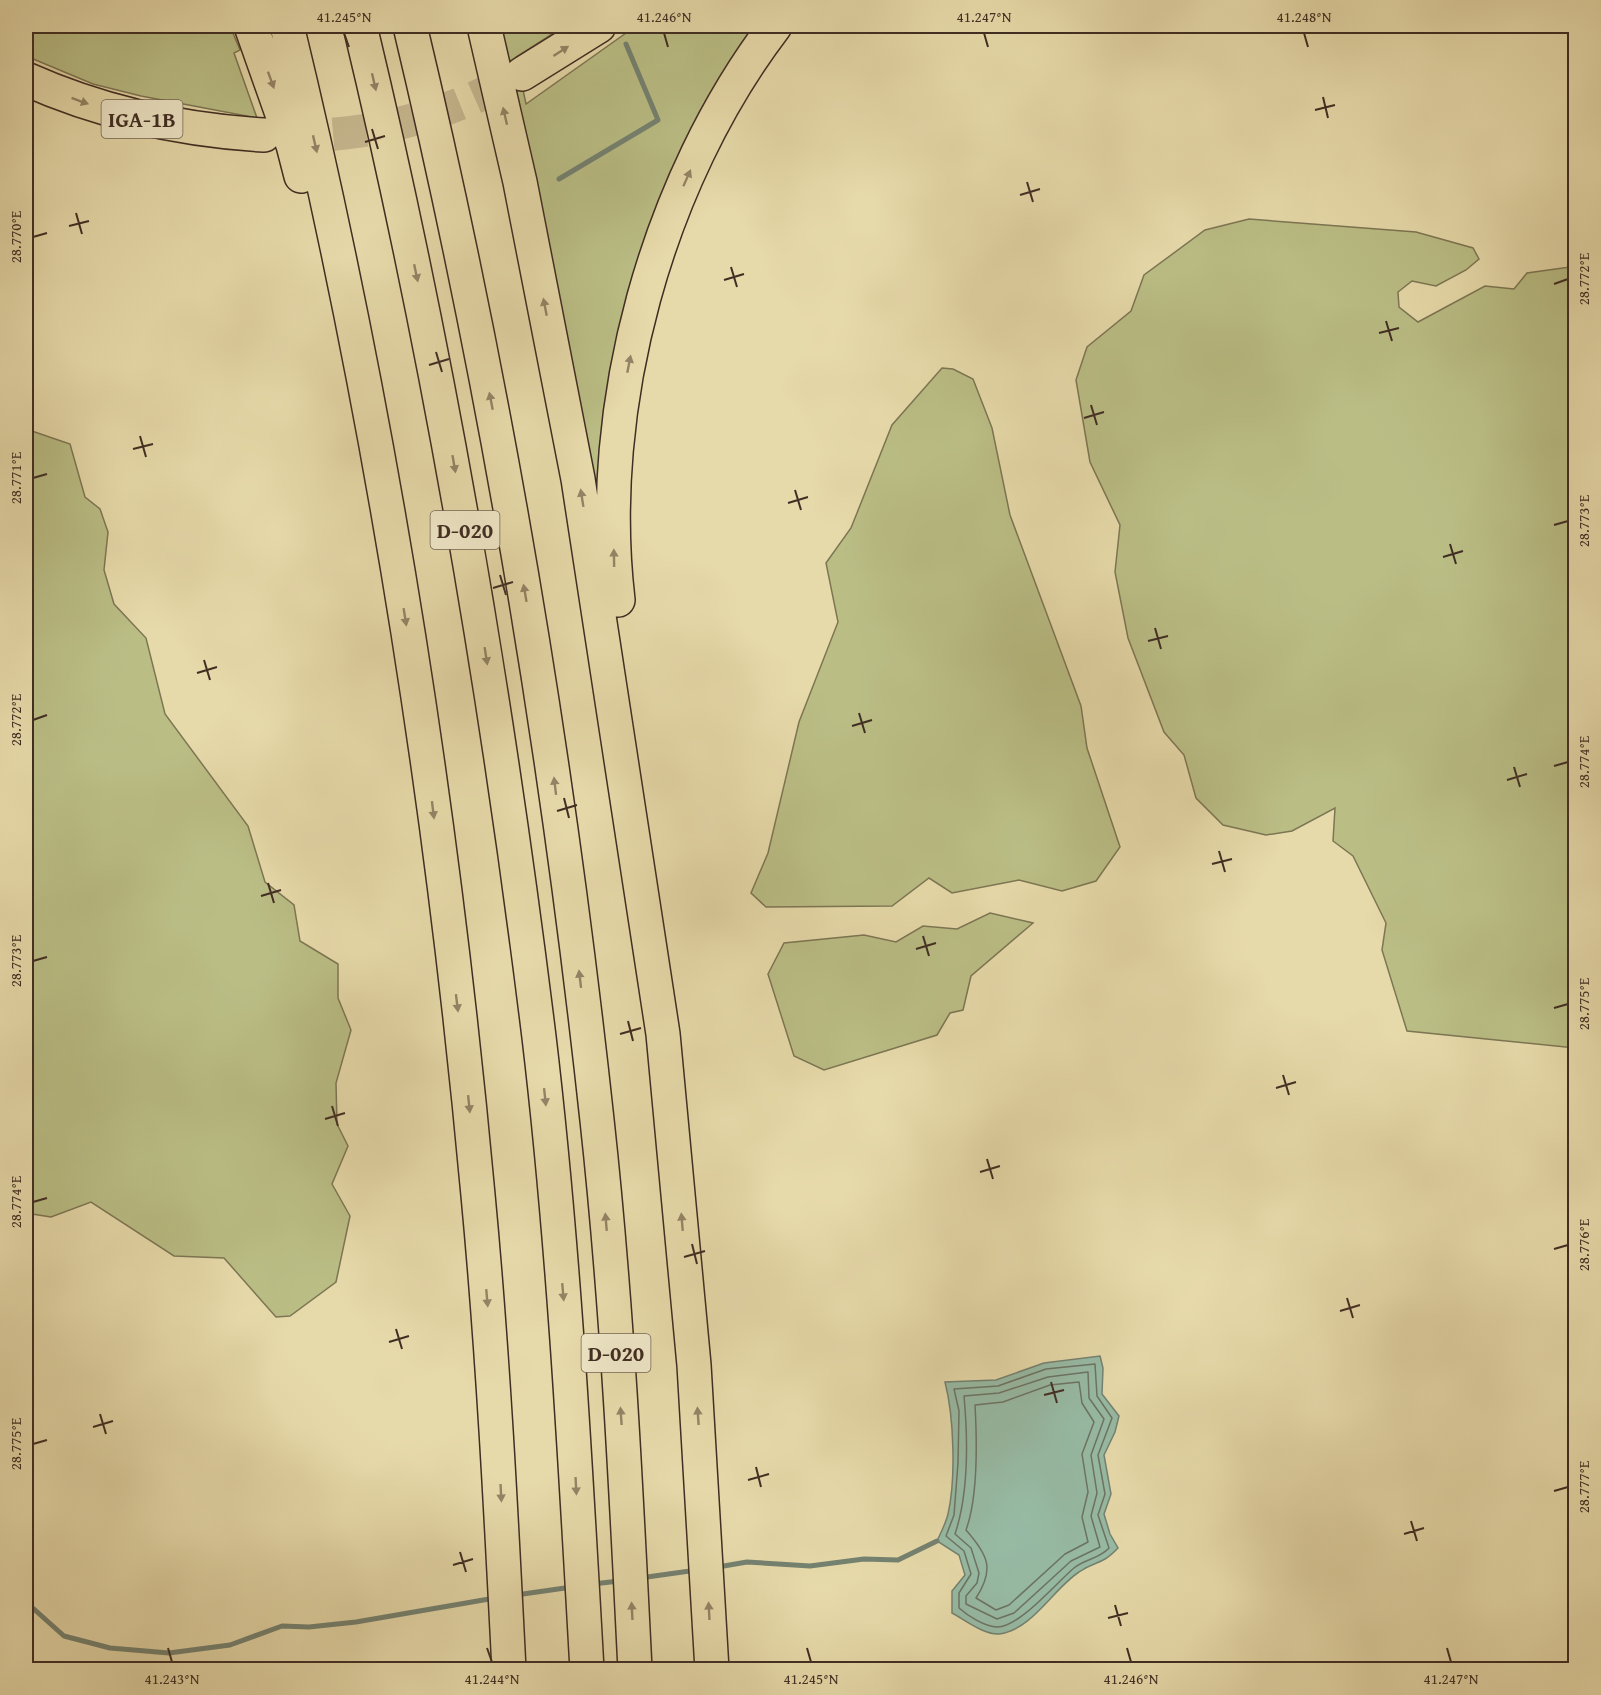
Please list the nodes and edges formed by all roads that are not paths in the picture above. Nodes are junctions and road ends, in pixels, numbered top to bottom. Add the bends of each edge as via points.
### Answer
1 (251, 26) edge
2 (287, 26) edge
3 (360, 26) edge
4 (410, 26) edge
5 (484, 26) edge
6 (599, 26) edge
7 (775, 26) edge
8 (522, 74) tunnel mouth
9 (26, 79) edge
10 (264, 135) tunnel mouth
11 (396, 559) junction
12 (663, 1034) junction
13 (509, 1670) edge
14 (587, 1670) edge
15 (635, 1670) edge
16 (712, 1670) edge

1 -> 11 highway via 293,146 362,445
2 -> 11 highway via 355,327
3 -> 14 highway, D-020 via 452,454 498,731 539,1039 568,1349
15 -> 4 highway, D-020 via 612,1282 588,1037 551,750 514,524 460,246
12 -> 5 highway via 578,479 522,194
8 -> 6 highway
12 -> 7 highway via 659,935 615,574 614,505 622,400 645,299 675,205 710,130
9 -> 10 highway, IGA-1B via 126,115 192,129
11 -> 13 highway via 423,731 463,1046 491,1353
16 -> 12 highway via 694,1355

